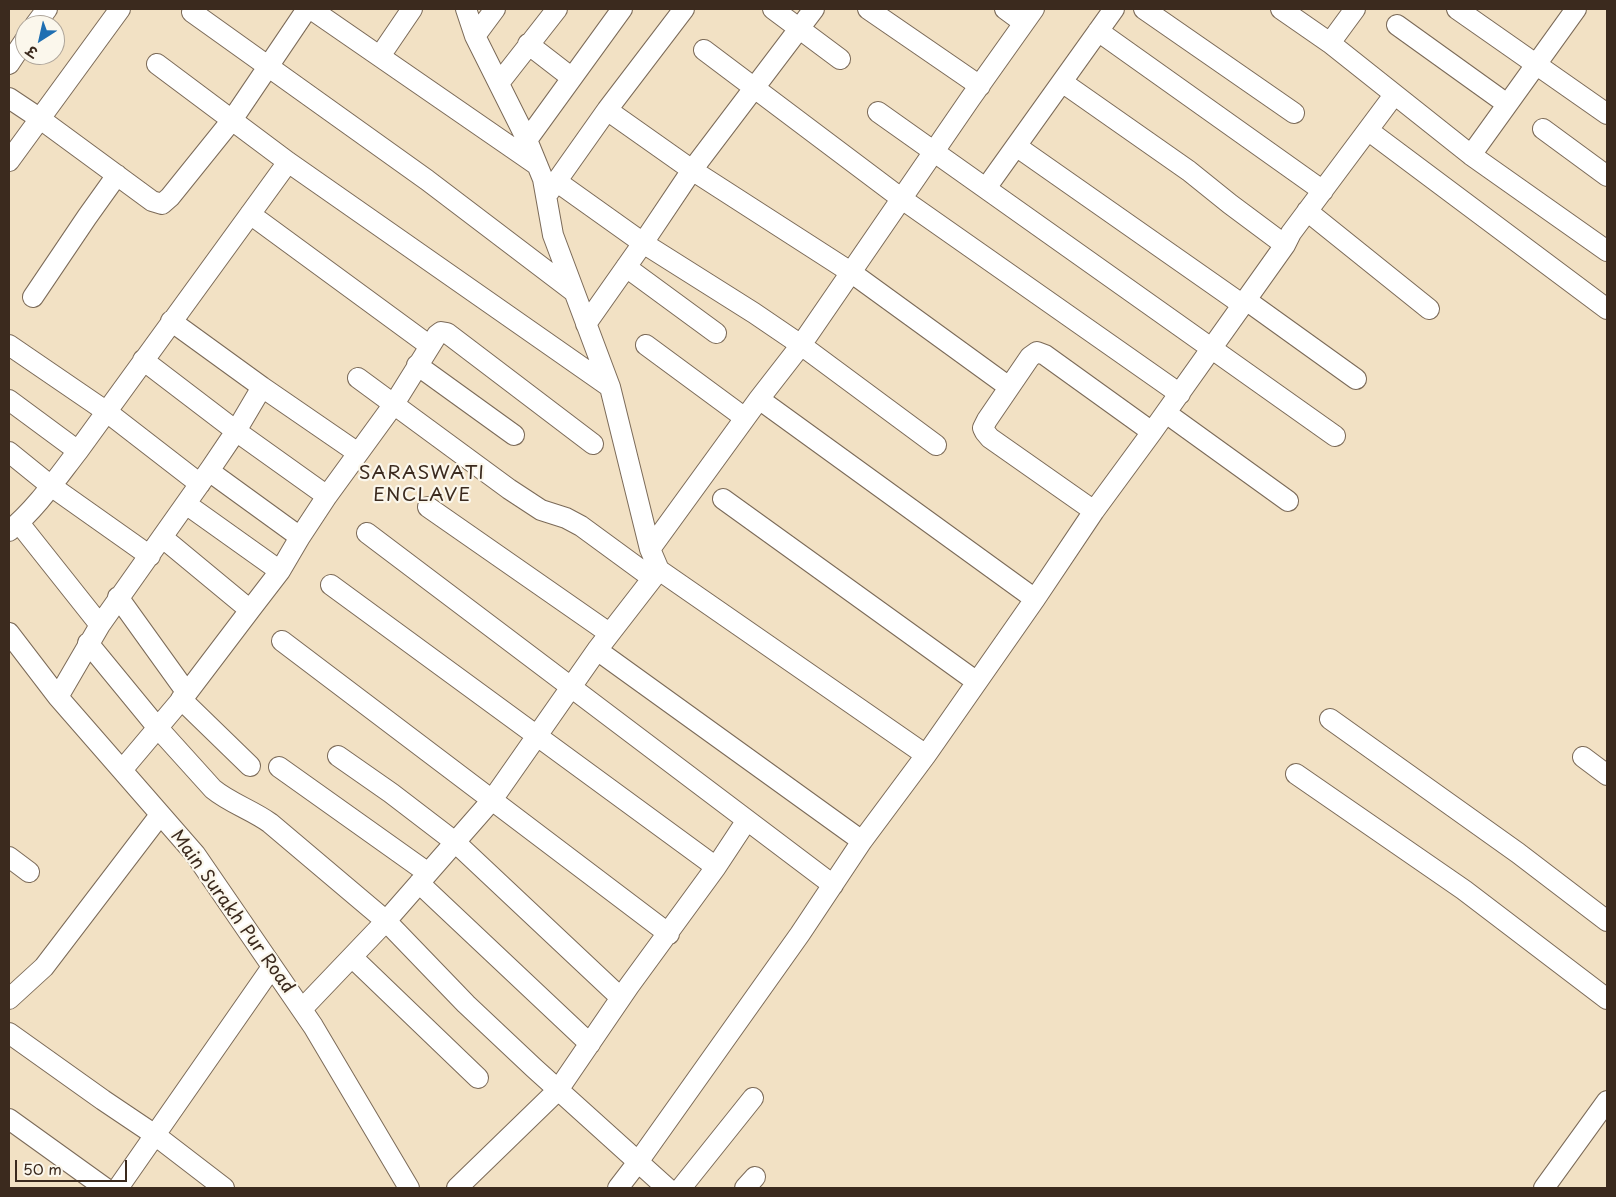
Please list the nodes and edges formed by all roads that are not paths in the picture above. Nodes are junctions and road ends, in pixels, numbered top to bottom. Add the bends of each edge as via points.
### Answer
1 (120, 9) edge
2 (307, 9) edge
3 (311, 9) edge
4 (412, 9) edge
5 (466, 9) edge
6 (495, 9) edge
7 (557, 9) edge
8 (622, 9) edge
9 (684, 9) edge
10 (773, 9) edge
11 (814, 9) edge
12 (868, 9) edge
13 (1005, 9) edge
14 (1144, 9) edge
15 (1281, 9) edge
16 (1355, 9) edge
17 (1457, 9) edge
18 (1576, 9) edge
19 (1111, 10) edge
20 (192, 12) dead end
21 (1029, 16) edge
22 (1397, 25) dead end
23 (799, 28) junction
24 (1098, 31) junction
25 (475, 36) junction
26 (1330, 43) junction
27 (528, 44) junction
28 (704, 50) dead end
29 (380, 56) junction
30 (840, 59) dead end
31 (157, 64) dead end
32 (1536, 64) junction
33 (268, 66) junction
34 (572, 78) junction
35 (1062, 82) junction
36 (499, 83) junction
37 (980, 86) junction
38 (754, 89) junction
39 (1394, 96) junction
40 (9, 98) edge
41 (1507, 104) junction
42 (607, 110) junction
43 (878, 112) dead end
44 (1294, 114) dead end
45 (1607, 114) edge
46 (39, 118) junction
47 (232, 120) junction
48 (1543, 129) dead end
49 (1369, 131) junction
50 (526, 140) junction
51 (1016, 146) junction
52 (934, 152) junction
53 (1471, 155) junction
54 (9, 161) edge
55 (288, 162) junction
56 (537, 165) junction
57 (692, 170) junction
58 (118, 175) junction
59 (1607, 176) edge
60 (551, 188) junction
61 (986, 188) junction
62 (1322, 191) junction
63 (902, 198) junction
64 (1307, 211) junction
65 (250, 214) junction
66 (644, 243) junction
67 (1285, 245) junction
68 (1607, 251) edge
69 (626, 267) junction
70 (852, 273) junction
71 (573, 291) junction
72 (33, 297) dead end
73 (1244, 303) junction
74 (1429, 309) dead end
75 (1607, 309) edge
76 (171, 321) junction
77 (586, 324) junction
78 (716, 333) dead end
79 (9, 345) edge
80 (646, 345) dead end
81 (801, 345) junction
82 (430, 346) junction
83 (1213, 348) junction
84 (143, 360) junction
85 (418, 365) junction
86 (358, 378) dead end
87 (1356, 379) dead end
88 (262, 387) junction
89 (610, 387) junction
90 (1009, 387) junction
91 (1180, 394) junction
92 (759, 398) junction
93 (9, 400) edge
94 (394, 404) junction
95 (107, 412) junction
96 (1166, 413) junction
97 (745, 418) junction
98 (236, 431) junction
99 (1152, 432) junction
100 (514, 435) dead end
101 (1335, 436) dead end
102 (592, 444) dead end
103 (936, 445) dead end
104 (78, 450) junction
105 (9, 452) edge
106 (358, 453) junction
107 (204, 478) junction
108 (51, 486) junction
109 (327, 496) junction
110 (723, 499) dead end
111 (1288, 501) dead end
112 (186, 504) junction
113 (428, 507) dead end
114 (1094, 512) junction
115 (14, 527) edge
116 (367, 533) dead end
117 (300, 536) junction
118 (162, 538) junction
119 (650, 548) junction
120 (150, 556) junction
121 (280, 571) junction
122 (656, 574) junction
123 (331, 585) dead end
124 (118, 597) junction
125 (1035, 599) junction
126 (250, 610) junction
127 (100, 625) junction
128 (9, 632) edge
129 (609, 633) junction
130 (282, 641) dead end
131 (88, 643) junction
132 (597, 650) junction
133 (977, 682) junction
134 (570, 687) junction
135 (184, 696) junction
136 (58, 697) junction
137 (1330, 720) dead end
138 (157, 727) junction
139 (537, 736) junction
140 (926, 755) junction
141 (338, 756) dead end
142 (1583, 758) dead end
143 (250, 766) dead end
144 (279, 768) dead end
145 (122, 770) junction
146 (1296, 774) dead end
147 (1607, 775) edge
148 (492, 800) junction
149 (160, 815) junction
150 (747, 820) junction
151 (862, 841) junction
152 (455, 842) junction
153 (9, 857) edge
154 (716, 867) junction
155 (29, 872) dead end
156 (424, 878) junction
157 (833, 885) junction
158 (386, 921) junction
159 (1607, 921) edge
160 (669, 934) junction
161 (352, 956) junction
162 (272, 967) junction
163 (621, 998) junction
164 (9, 999) edge
165 (1607, 999) edge
166 (302, 1009) junction
167 (9, 1033) edge
168 (590, 1044) junction
169 (478, 1078) dead end
170 (558, 1090) junction
171 (753, 1098) dead end
172 (1607, 1101) edge
173 (9, 1119) edge
174 (156, 1135) junction
175 (638, 1162) junction
176 (104, 1188) edge
177 (118, 1188) edge
178 (224, 1188) edge
179 (409, 1188) edge
180 (457, 1188) edge
181 (618, 1188) edge
182 (667, 1188) edge
183 (681, 1188) edge
184 (1544, 1188) edge

1 - 46 street
2 - 33 street
3 - 29 street
4 - 29 street
5 - 25 street
6 - 25 street
7 - 27 street
8 - 34 street
9 - 42 street
10 - 23 street
11 - 23 street
12 - 37 street
13 - 21 street
14 - 44 street
15 - 26 street
16 - 26 street
17 - 32 street
18 - 32 street
19 - 24 street
20 - 33 street
21 - 37 street
22 - 41 street
23 - 30 street
23 - 38 street
24 - 35 street
24 - 62 street
25 - 36 street
26 - 39 street
27 - 34 street
27 - 36 street
28 - 38 street
29 - 56 street
31 - 47 street
32 - 41 street
32 - 45 street
33 - 47 street
33 - 71 street via 427,180
34 - 50 street
35 - 51 street
35 - 67 street via 1181,165
36 - 50 street
37 - 52 street
38 - 57 street
38 - 63 street
39 - 49 street
39 - 53 street
40 - 46 street
41 - 53 street
42 - 57 street
42 - 60 street
43 - 52 street
46 - 54 street
46 - 58 street
47 - 55 street
47 - 58 street via 162,204 152,201
48 - 59 street
49 - 62 street
49 - 75 street
50 - 56 street
51 - 61 street
51 - 73 street
52 - 61 street
52 - 63 street
53 - 68 street
55 - 65 street
55 - 89 street
56 - 60 street
57 - 66 street
57 - 70 street
58 - 72 street
60 - 66 street
60 - 71 street via 553,235
61 - 83 street
62 - 64 street
63 - 70 street
63 - 91 street
64 - 67 street
64 - 74 street
65 - 76 street
65 - 82 street
66 - 69 street
66 - 81 street
67 - 73 street
69 - 77 street
69 - 78 street
70 - 81 street
70 - 90 street
71 - 77 street
73 - 83 street
73 - 87 street
76 - 84 street
76 - 88 street
77 - 89 street
79 - 95 street
80 - 97 street
81 - 92 street
81 - 103 street
82 - 85 street
82 - 102 street via 437,335 447,333
83 - 91 street
83 - 101 street
84 - 95 street
84 - 98 street
85 - 94 street
85 - 100 street
86 - 94 street
88 - 98 street
88 - 106 street
89 - 119 street
90 - 99 street via 1037,352
90 - 114 street via 987,420 983,428 985,432
91 - 96 street
92 - 97 street
92 - 125 street
93 - 104 street
94 - 106 street
94 - 122 street via 541,510 581,526
95 - 104 street
95 - 107 street
96 - 99 street
96 - 111 street
97 - 119 street
98 - 107 street
98 - 109 street
99 - 114 street
104 - 108 street
105 - 108 street
106 - 109 street
107 - 112 street
107 - 117 street
108 - 115 street
108 - 120 street
109 - 117 street
110 - 133 street
112 - 118 street
112 - 121 street
113 - 129 street
114 - 125 street
115 - 127 street
116 - 134 street
117 - 121 street
118 - 120 street
118 - 126 street
119 - 122 street
120 - 124 street
121 - 126 street
122 - 129 street
122 - 140 street
123 - 139 street
124 - 127 street
124 - 135 street
125 - 133 street
126 - 135 street
127 - 131 street
128 - 136 street, Main Surakh Pur Road
129 - 132 street
130 - 148 street
131 - 136 street
131 - 138 street
132 - 134 street
132 - 151 street
133 - 140 street
134 - 139 street
134 - 150 street
135 - 138 street
135 - 143 street
136 - 145 street, Main Surakh Pur Road
137 - 159 street via 1518,853
138 - 145 street
138 - 158 street via 213,789 270,823
139 - 148 street
139 - 154 street
140 - 151 street
141 - 152 street
142 - 147 street
144 - 156 street
145 - 149 street, Main Surakh Pur Road
146 - 165 street via 1464,890
148 - 152 street
148 - 160 street
149 - 162 street, Main Surakh Pur Road via 195,854
149 - 164 street via 44,967
150 - 154 street
150 - 157 street
151 - 157 street
152 - 156 street
152 - 163 street
153 - 155 street
154 - 160 street
156 - 158 street
156 - 168 street
157 - 175 street
158 - 161 street
158 - 170 street via 466,1004
160 - 163 street
161 - 166 street
161 - 169 street
162 - 166 street, Main Surakh Pur Road
162 - 174 street
163 - 168 street
166 - 179 street, Main Surakh Pur Road
167 - 174 street
168 - 170 street
170 - 175 street
170 - 180 street
171 - 183 street
172 - 184 street
173 - 176 street
174 - 177 street
174 - 178 street
175 - 181 street
175 - 182 street

